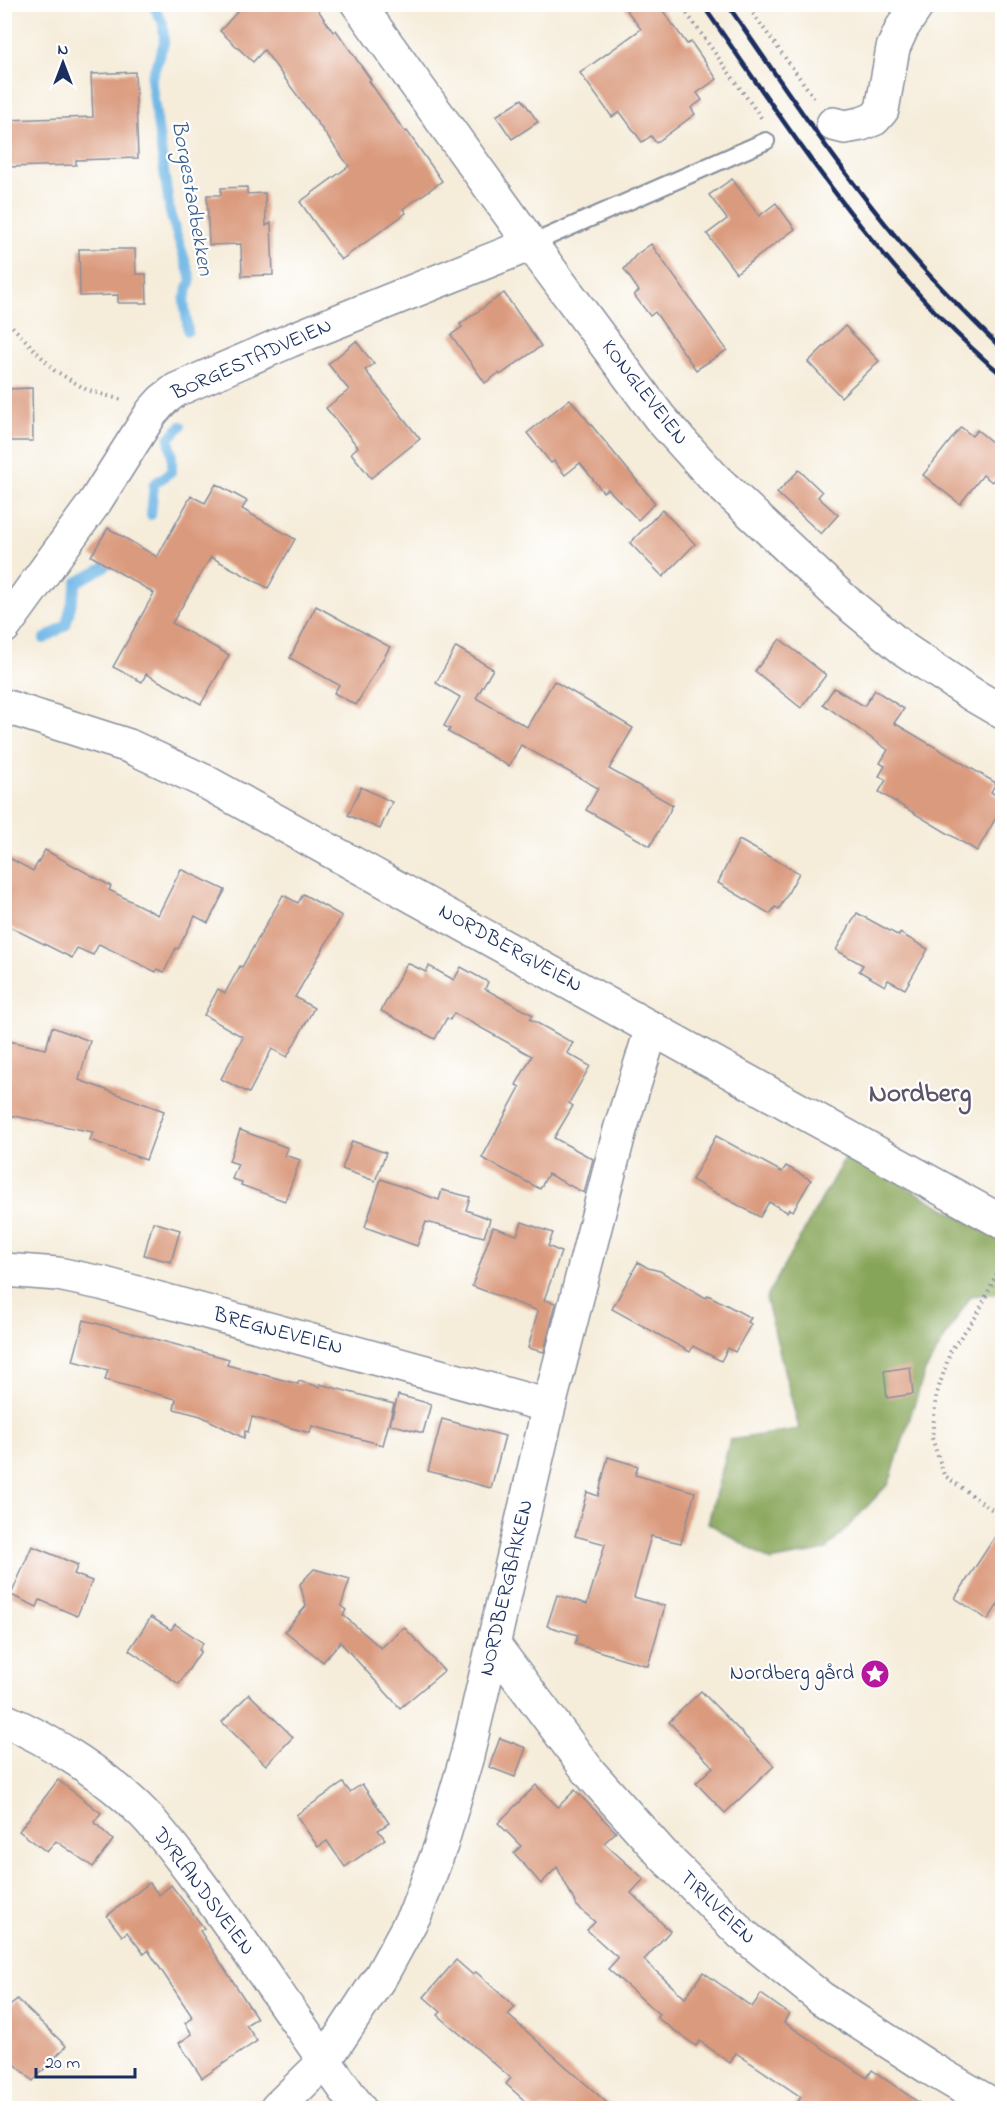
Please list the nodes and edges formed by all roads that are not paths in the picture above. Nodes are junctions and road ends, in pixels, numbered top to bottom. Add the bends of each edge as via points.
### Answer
1 (358, 4) edge
2 (918, 4) edge
3 (833, 124) road end
4 (766, 141) road end
5 (531, 244) junction
6 (4, 627) edge
7 (4, 706) edge
8 (1002, 712) edge
9 (651, 1028) junction
10 (1002, 1222) edge
11 (4, 1270) edge
12 (549, 1406) junction
13 (494, 1645) junction
14 (4, 1720) edge
15 (324, 2062) junction
16 (278, 2109) edge
17 (359, 2109) edge
18 (998, 2109) edge

1 - 5 street, KONGLEVEIEN
2 - 3 street via 893,48 882,110 874,119 861,124
4 - 5 lane
5 - 6 street, BORGESTADVEIEN via 176,390 152,412 95,502
5 - 8 street, KONGLEVEIEN via 660,418 714,478 844,600 905,650
7 - 9 street, NORDBERGVEIEN via 129,746 204,781
9 - 10 street, NORDBERGVEIEN
9 - 12 street, NORDBERGBAKKEN via 620,1130
11 - 12 street, BREGNEVEIEN via 58,1274 100,1283
12 - 13 street, NORDBERGBAKKEN
13 - 15 street, NORDBERGBAKKEN via 444,1834 416,1912 382,1974
13 - 18 street, TIRILVEIEN via 591,1773 664,1856 742,1934 820,1998
14 - 15 street, DYRLANDSVEIEN via 68,1755 109,1783 144,1814 205,1890
15 - 16 street, NORDBERGBAKKEN
15 - 17 street, DYRLANDSVEIEN

